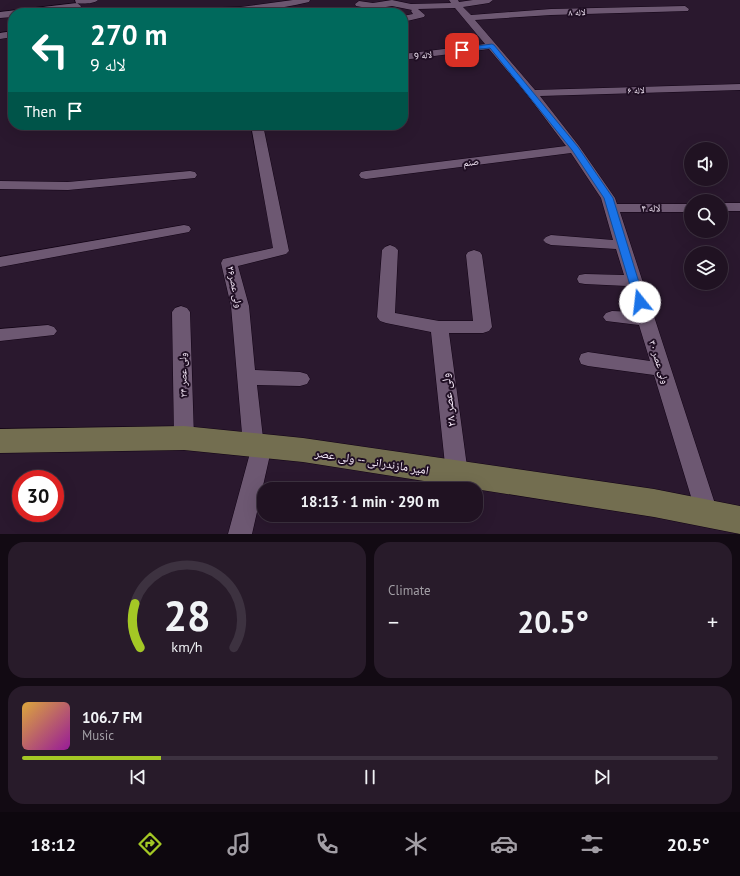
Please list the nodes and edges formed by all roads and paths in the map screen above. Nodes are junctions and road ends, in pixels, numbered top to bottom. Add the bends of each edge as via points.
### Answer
1 (94, 0) edge
2 (306, 0) edge
3 (489, 0) edge
4 (189, 3) dead end
5 (456, 3) edge
6 (359, 4) dead end
7 (78, 5) edge
8 (411, 7) junction
9 (56, 8) edge
10 (156, 8) edge
11 (259, 8) edge
12 (685, 9) dead end
13 (408, 18) edge
14 (468, 18) junction
15 (492, 46) junction
16 (408, 56) edge
17 (740, 87) edge
18 (531, 93) junction
19 (258, 130) edge
20 (575, 149) junction
21 (190, 174) dead end
22 (366, 175) dead end
23 (0, 185) edge
24 (728, 207) edge
25 (740, 207) edge
26 (612, 208) junction
27 (684, 208) edge
28 (184, 230) dead end
29 (551, 240) dead end
30 (623, 245) junction
31 (390, 250) dead end
32 (474, 255) dead end
33 (0, 262) edge
34 (585, 280) dead end
35 (634, 281) junction
36 (181, 312) dead end
37 (612, 317) dead end
38 (646, 319) junction
39 (439, 327) junction
40 (48, 331) dead end
41 (0, 335) edge
42 (588, 359) dead end
43 (661, 368) junction
44 (247, 376) junction
45 (300, 378) dead end
46 (184, 438) junction
47 (0, 441) edge
48 (258, 445) junction
49 (457, 474) junction
50 (707, 513) junction
51 (740, 520) edge
52 (240, 534) edge

1 - 7 street
2 - 11 street
3 - 5 street
4 - 10 street
5 - 8 street
5 - 14 street, ولی عصر ۳۰
6 - 8 street via 373,6 392,3
7 - 9 street
8 - 13 street via 421,15
12 - 14 street, لاله ۸ via 551,12
14 - 15 street, ولی عصر ۳۰
15 - 16 street, لاله 9
15 - 18 street, ولی عصر ۳۰
17 - 18 street, لاله ۶
18 - 20 street, ولی عصر ۳۰
19 - 44 street, ولی عصر۲۶ via 282,251 229,263 240,306
20 - 22 street, صنم
20 - 26 street, ولی عصر ۳۰
21 - 23 street via 68,186
24 - 25 street
26 - 27 street, لاله ۴
26 - 30 street, ولی عصر ۳۰
28 - 33 street
29 - 30 street
30 - 35 street, ولی عصر ۳۰
31 - 39 street via 386,317
32 - 39 street via 483,327
34 - 35 street
35 - 38 street, ولی عصر ۳۰
36 - 46 street, ولی عصر ۲۴
37 - 38 street
38 - 43 street, ولی عصر ۳۰
39 - 49 street, ولی عصر ۲۸
40 - 41 street
42 - 43 street
43 - 50 street, ولی عصر ۳۰
44 - 45 street
44 - 48 street, ولی عصر۲۶
46 - 47 main road, امیر مازندرانی -- ولی عصر
46 - 48 main road, امیر مازندرانی -- ولی عصر
48 - 49 main road, امیر مازندرانی -- ولی عصر
48 - 52 street, ولی عصر۲۶
49 - 50 main road, امیر مازندرانی -- ولی عصر via 654,502
50 - 51 main road, امیر مازندرانی -- ولی عصر

